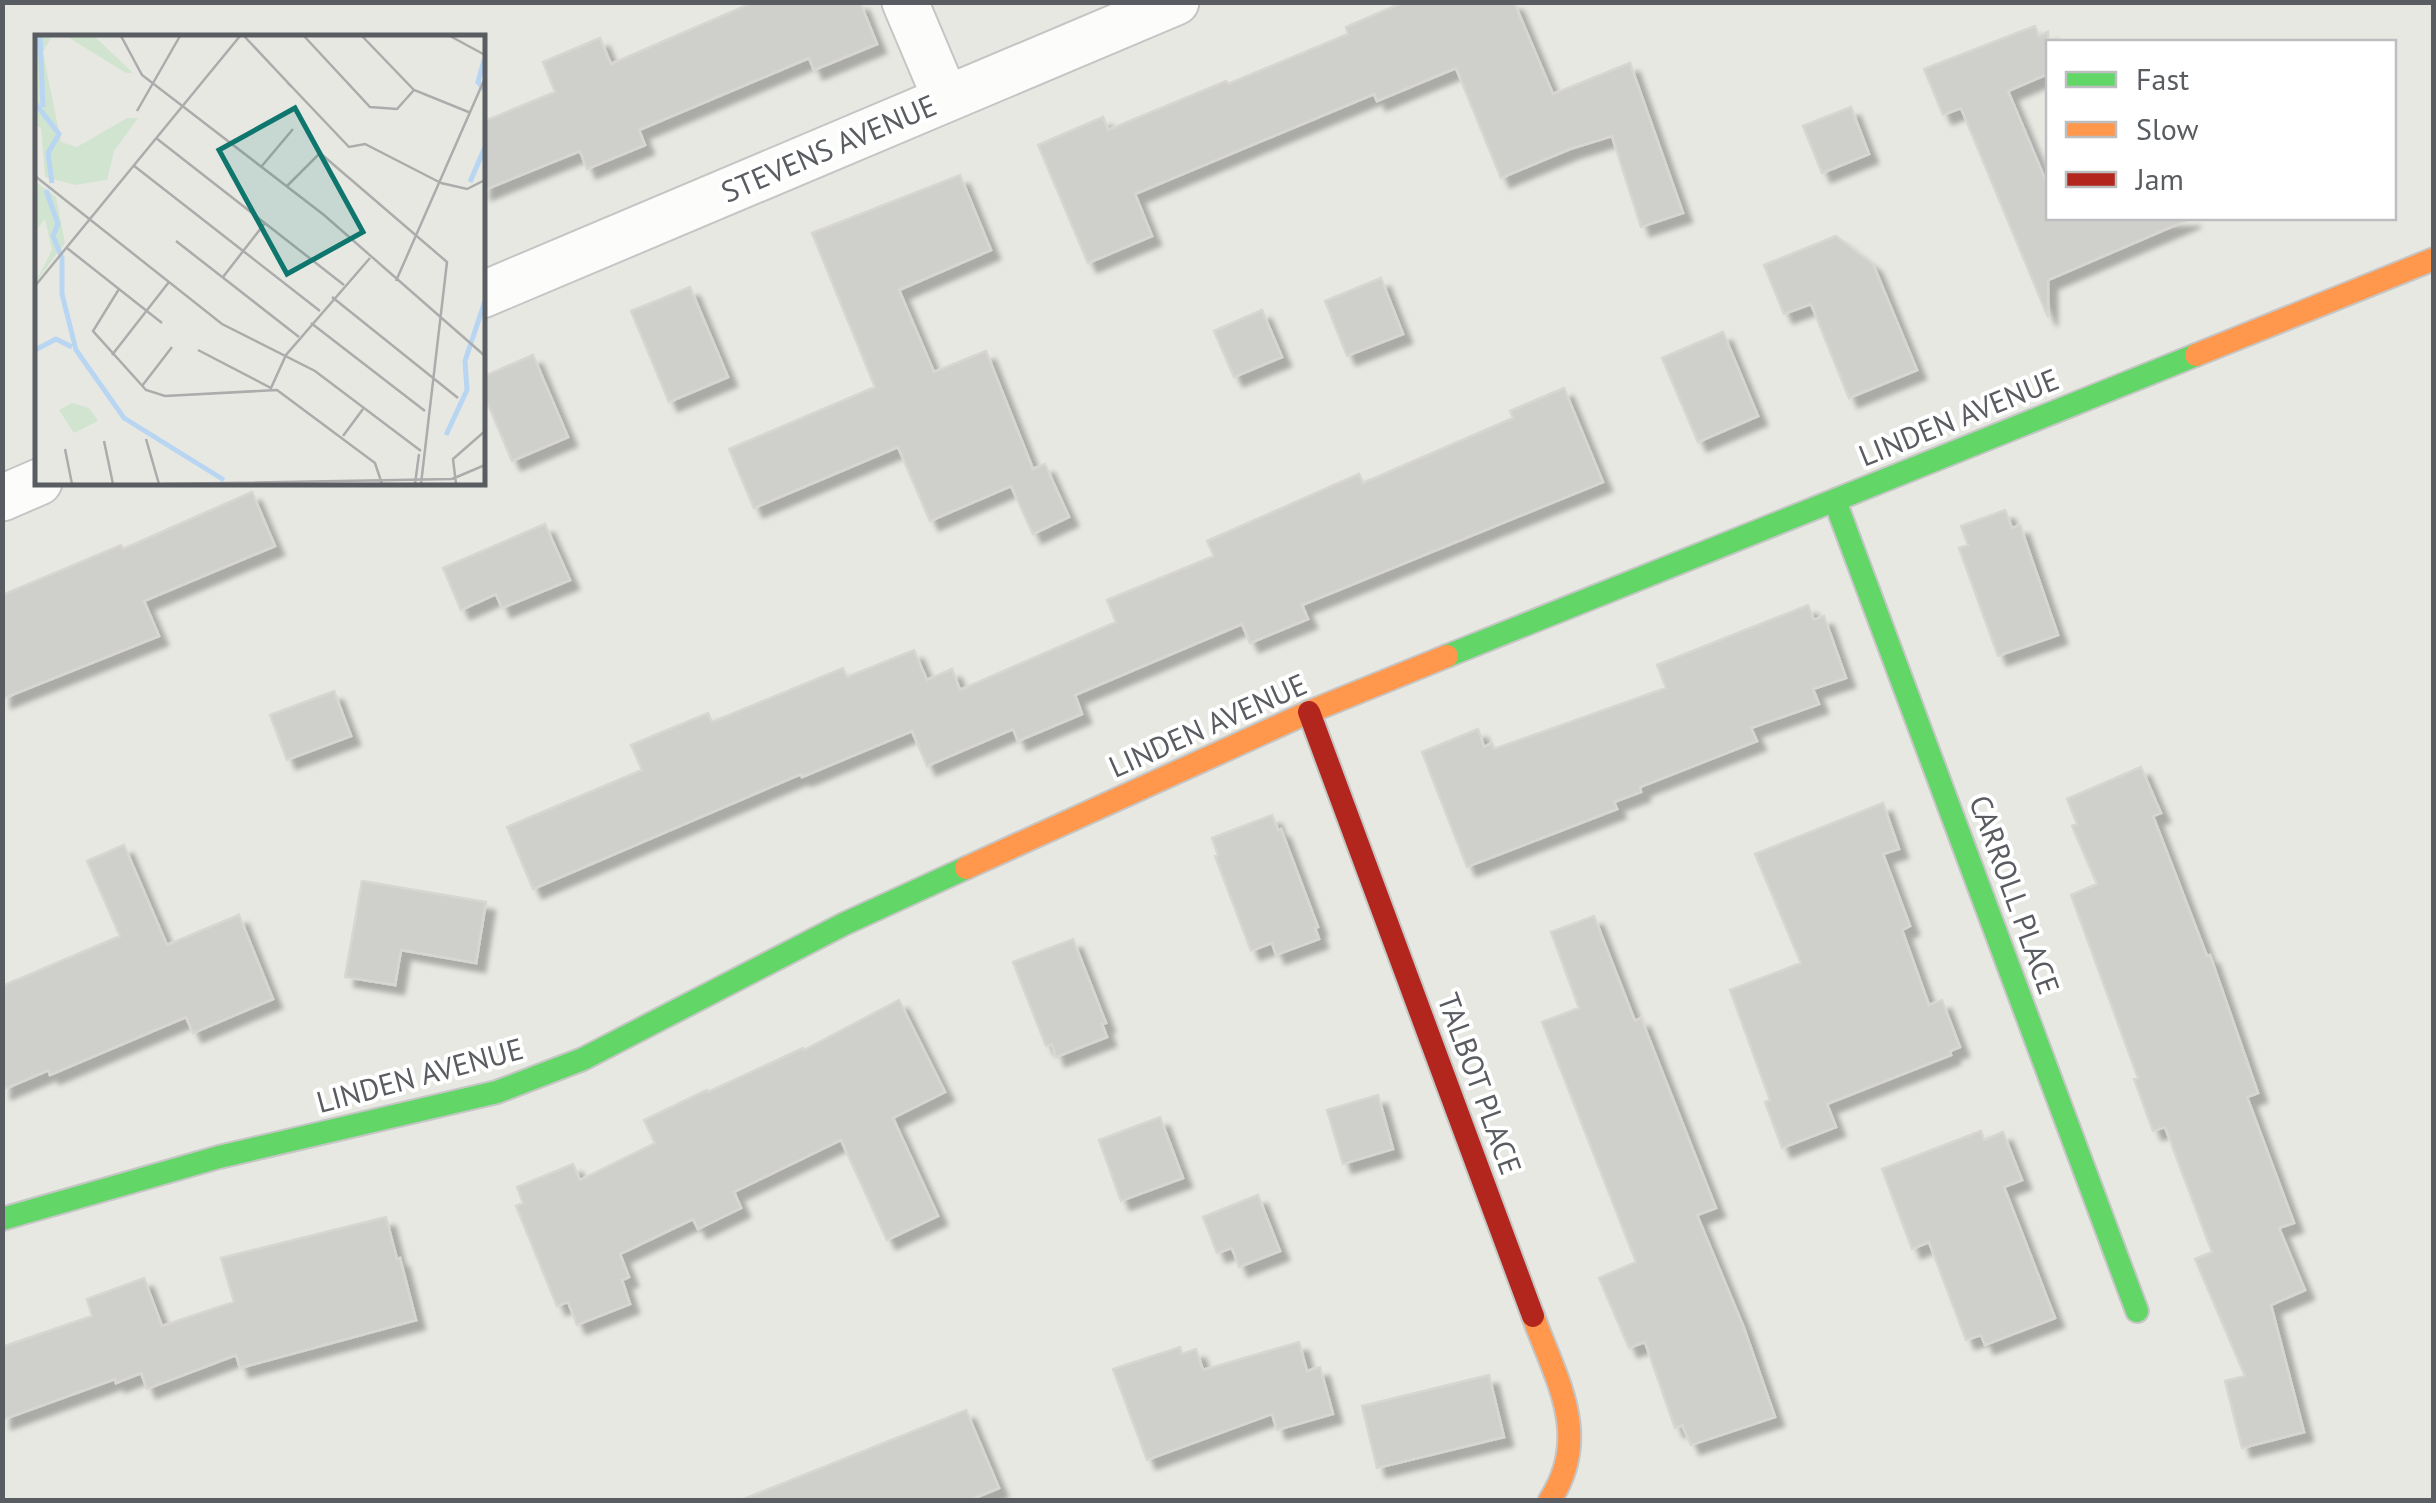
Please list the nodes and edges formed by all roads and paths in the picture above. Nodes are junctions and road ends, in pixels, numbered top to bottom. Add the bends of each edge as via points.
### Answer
1 (905, 2) edge
2 (1176, 2) edge
3 (946, 100) junction
4 (2434, 259) edge
5 (485, 294) edge
6 (35, 484) edge
7 (2, 498) edge
8 (1834, 501) junction
9 (1310, 712) junction
10 (2, 1218) edge
11 (2137, 1311) dead end
12 (1550, 1500) edge

1 - 3 street
2 - 3 street, STEVENS AVENUE
3 - 5 street, STEVENS AVENUE
4 - 8 street, LINDEN AVENUE
6 - 7 street
8 - 9 street, LINDEN AVENUE
8 - 11 street, CARROLL PLACE
9 - 10 street, LINDEN AVENUE via 844,924 583,1059 497,1092 219,1157
9 - 12 street, TALBOT PLACE via 1570,1417 1572,1448 1564,1480

